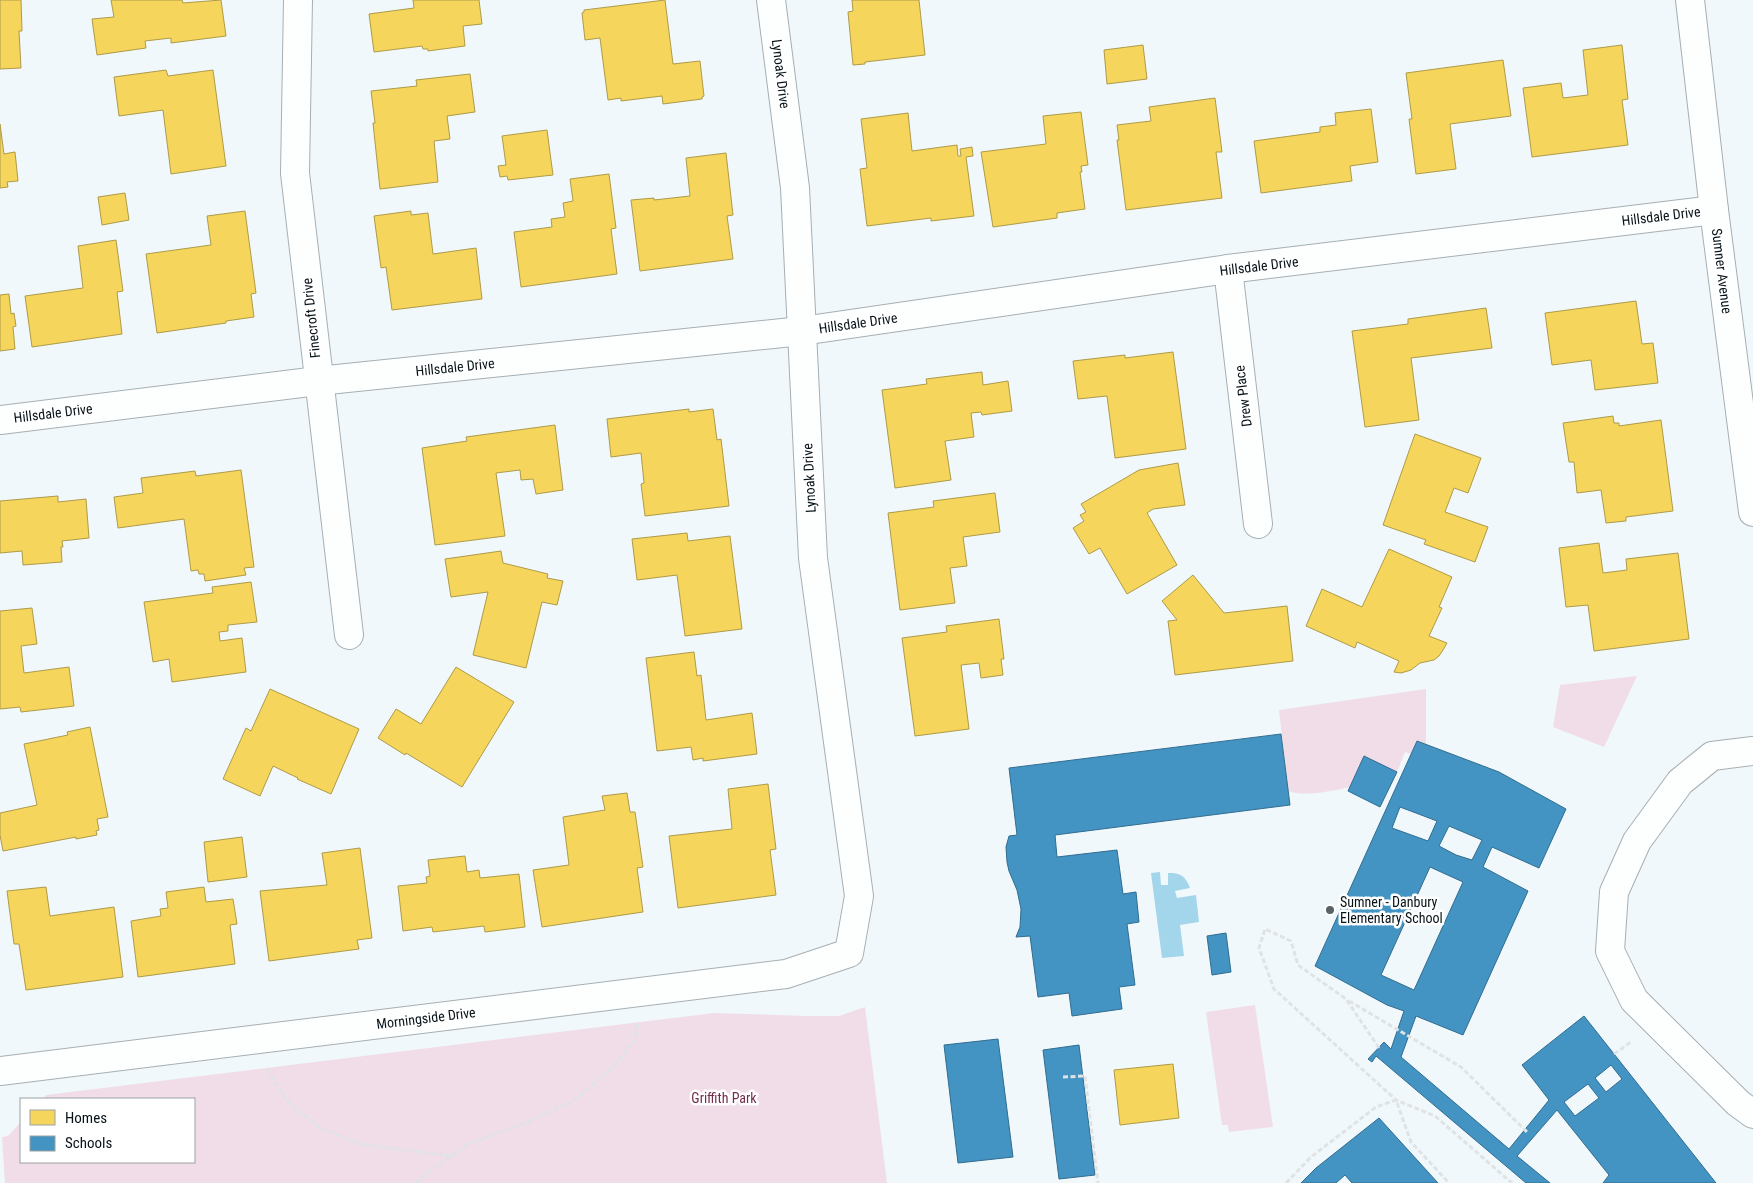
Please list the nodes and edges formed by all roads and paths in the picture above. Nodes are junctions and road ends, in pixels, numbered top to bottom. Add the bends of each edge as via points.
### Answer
1 (298, 0) edge
2 (771, 0) edge
3 (1690, 0) edge
4 (1714, 210) junction
5 (1228, 269) junction
6 (802, 331) junction
7 (318, 381) junction
8 (0, 420) edge
9 (1753, 512) edge
10 (1258, 524) dead end
11 (349, 635) dead end
12 (1753, 751) edge
13 (849, 953) joint
14 (1346, 999) junction
15 (639, 1019) dead end
16 (1379, 1048) dead end
17 (266, 1066) dead end
18 (0, 1071) edge
19 (1063, 1077) dead end
20 (1396, 1100) junction
21 (1753, 1114) edge
22 (1528, 1133) dead end
23 (451, 1156) junction
24 (416, 1183) edge
25 (1098, 1183) edge
26 (1286, 1183) edge
27 (1449, 1183) edge
28 (1512, 1183) edge

1 - 7 street, Finecroft Drive via 296,173
2 - 6 street, Lynoak Drive via 795,188
3 - 4 street, Sumner Avenue
4 - 5 street, Hillsdale Drive
4 - 9 street, Sumner Avenue
5 - 6 street, Hillsdale Drive
5 - 10 street, Drew Place
6 - 7 street, Hillsdale Drive
6 - 13 street, Lynoak Drive via 813,558 858,896
7 - 8 street, Hillsdale Drive
7 - 11 street, Finecroft Drive
12 - 21 street via 1712,756 1680,782 1637,841 1614,892 1610,951 1634,1000
13 - 18 street, Morningside Drive via 786,974
14 - 16 path
14 - 20 path via 1298,965 1291,942 1265,929 1259,948 1274,989
14 - 22 path via 1461,1067
15 - 23 path via 634,1041 616,1064 574,1101 468,1144
17 - 23 path via 287,1101 320,1128 359,1144
19 - 25 path via 1085,1076
20 - 26 path via 1376,1107 1311,1157
20 - 27 path via 1411,1142
20 - 28 path via 1435,1116
23 - 24 path

